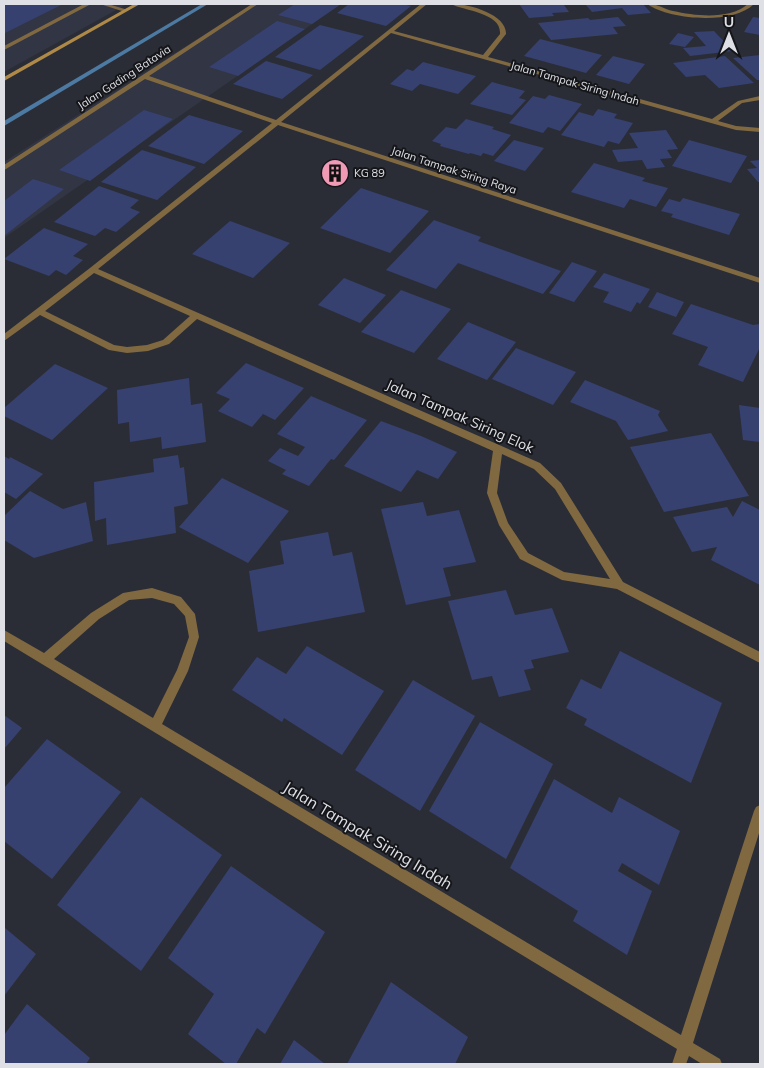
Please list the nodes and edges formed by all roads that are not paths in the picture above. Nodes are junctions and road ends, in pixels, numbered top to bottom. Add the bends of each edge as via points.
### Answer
1 (88, 4) edge
2 (103, 4) edge
3 (137, 4) edge
4 (255, 4) edge
5 (424, 4) edge
6 (454, 4) edge
7 (650, 4) edge
8 (752, 4) edge
9 (125, 10) junction
10 (390, 31) junction
11 (4, 48) edge
12 (484, 58) junction
13 (143, 76) junction
14 (4, 79) edge
15 (760, 98) edge
16 (275, 122) junction
17 (712, 122) junction
18 (760, 130) edge
19 (4, 168) edge
20 (93, 270) junction
21 (760, 281) edge
22 (39, 311) junction
23 (196, 316) junction
24 (4, 338) edge
25 (498, 448) junction
26 (619, 585) junction
27 (4, 635) edge
28 (760, 658) edge
29 (45, 660) junction
30 (155, 726) junction
31 (760, 811) edge
32 (685, 1045) junction
33 (679, 1064) edge
34 (715, 1064) edge

1 - 11 street
2 - 9 street
3 - 9 street
4 - 13 street, Jalan Gading Batavia
5 - 10 street
6 - 12 street via 478,11 502,26 503,34
7 - 8 street via 695,16 738,14 748,10
9 - 14 street
10 - 12 street, Jalan Tampak Siring Indah
10 - 16 street
12 - 17 street, Jalan Tampak Siring Indah
13 - 16 street, Jalan Tampak Siring Raya
13 - 19 street, Jalan Gading Batavia
15 - 17 street via 740,102
16 - 20 street
16 - 21 street, Jalan Tampak Siring Raya
17 - 18 street, Jalan Tampak Siring Indah
20 - 22 street
20 - 23 street, Jalan Tampak Siring Elok
22 - 23 street via 112,348 127,350 166,342
22 - 24 street
23 - 25 street, Jalan Tampak Siring Elok
25 - 26 street, Jalan Tampak Siring Elok via 537,466 558,486
25 - 26 street via 492,493 504,525 524,556 562,576
26 - 28 street
27 - 29 street, Jalan Tampak Siring Indah
29 - 30 street, Jalan Tampak Siring Indah
29 - 30 street via 95,616 127,596 152,593 177,600 190,614 194,638
30 - 32 street, Jalan Tampak Siring Indah
31 - 32 street
32 - 33 street
32 - 34 street, Jalan Tampak Siring Indah

